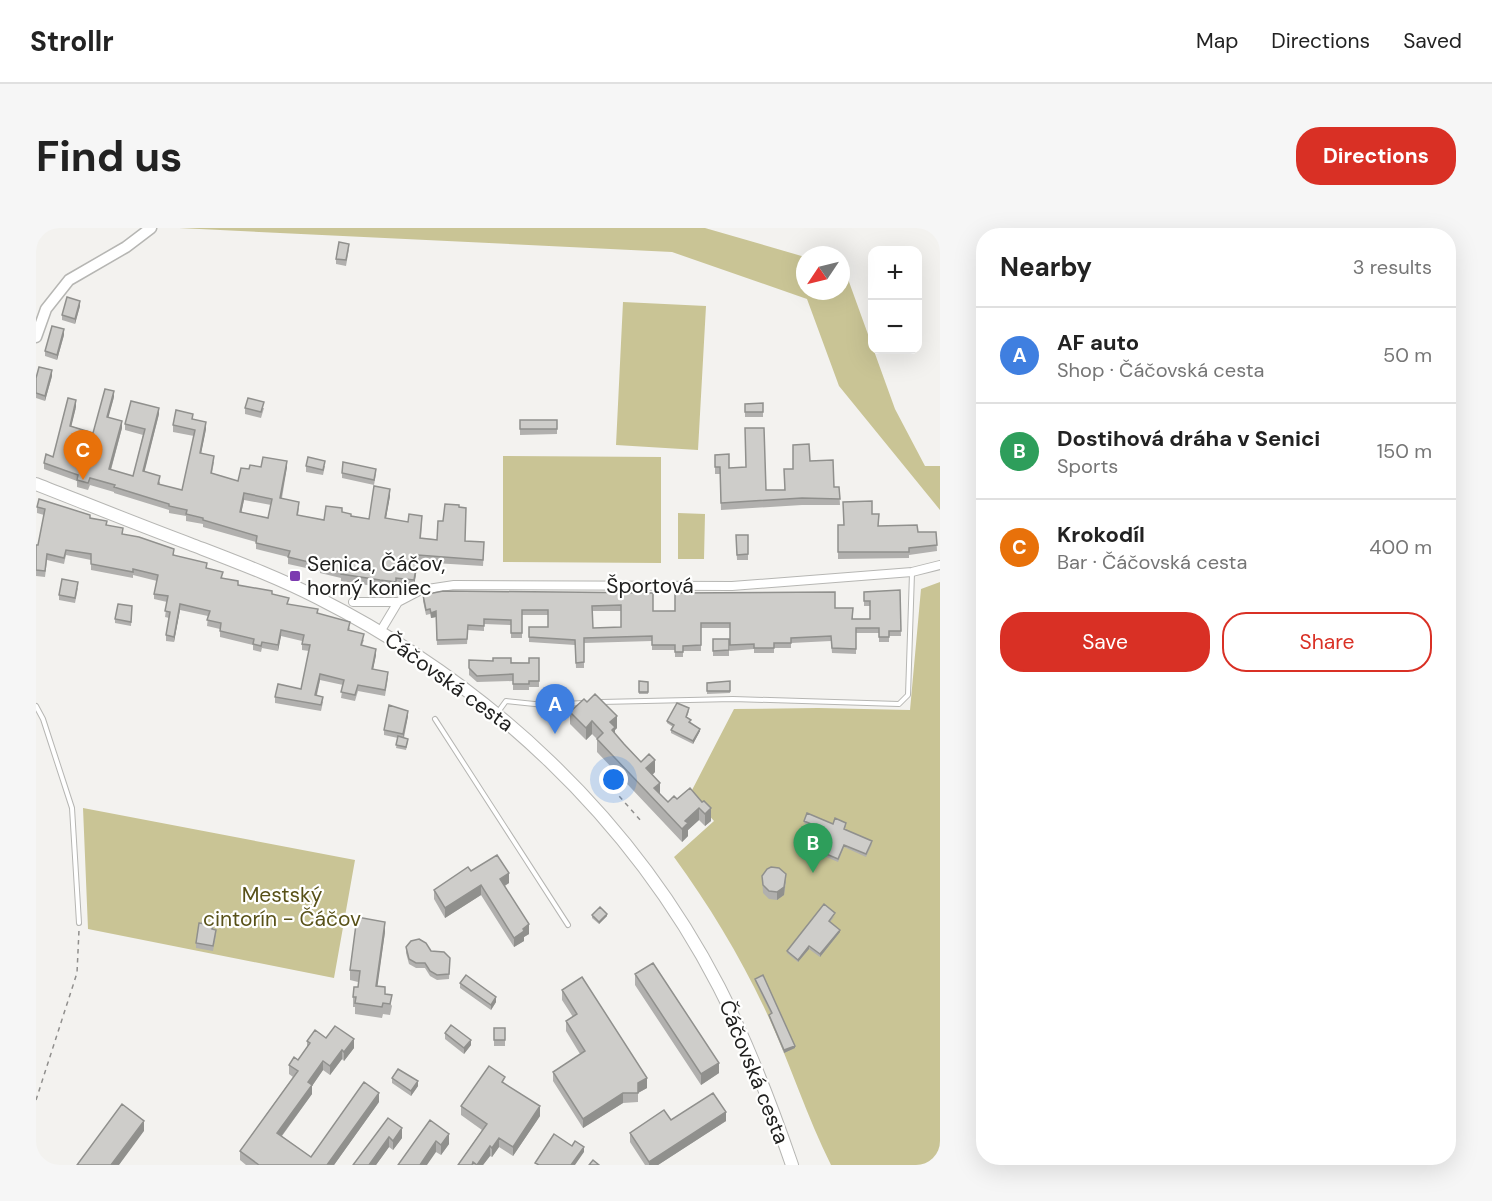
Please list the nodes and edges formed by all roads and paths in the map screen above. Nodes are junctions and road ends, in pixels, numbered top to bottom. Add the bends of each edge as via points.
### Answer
1 (151, 228) edge
2 (36, 337) edge
3 (36, 484) edge
4 (940, 565) edge
5 (912, 572) junction
6 (353, 602) dead end
7 (398, 602) junction
8 (380, 632) junction
9 (36, 706) edge
10 (497, 713) junction
11 (435, 719) dead end
12 (619, 783) dead end
13 (641, 821) dead end
14 (80, 923) joint
15 (568, 925) dead end
16 (36, 1100) edge
17 (792, 1165) edge

1 - 2 street via 69,280 46,309
3 - 8 main road, Čáčovská cesta via 279,580
4 - 5 street, Športová
5 - 7 street, Športová via 732,586 454,585 421,590
5 - 10 lane via 908,695 899,704 733,699 544,705 507,701
6 - 7 street
7 - 8 street
8 - 10 main road, Čáčovská cesta
9 - 14 lane via 72,808
10 - 17 main road, Čáčovská cesta via 582,794 641,864 678,916 744,1038
11 - 15 lane
12 - 13 path via 613,789
14 - 16 path via 77,973

